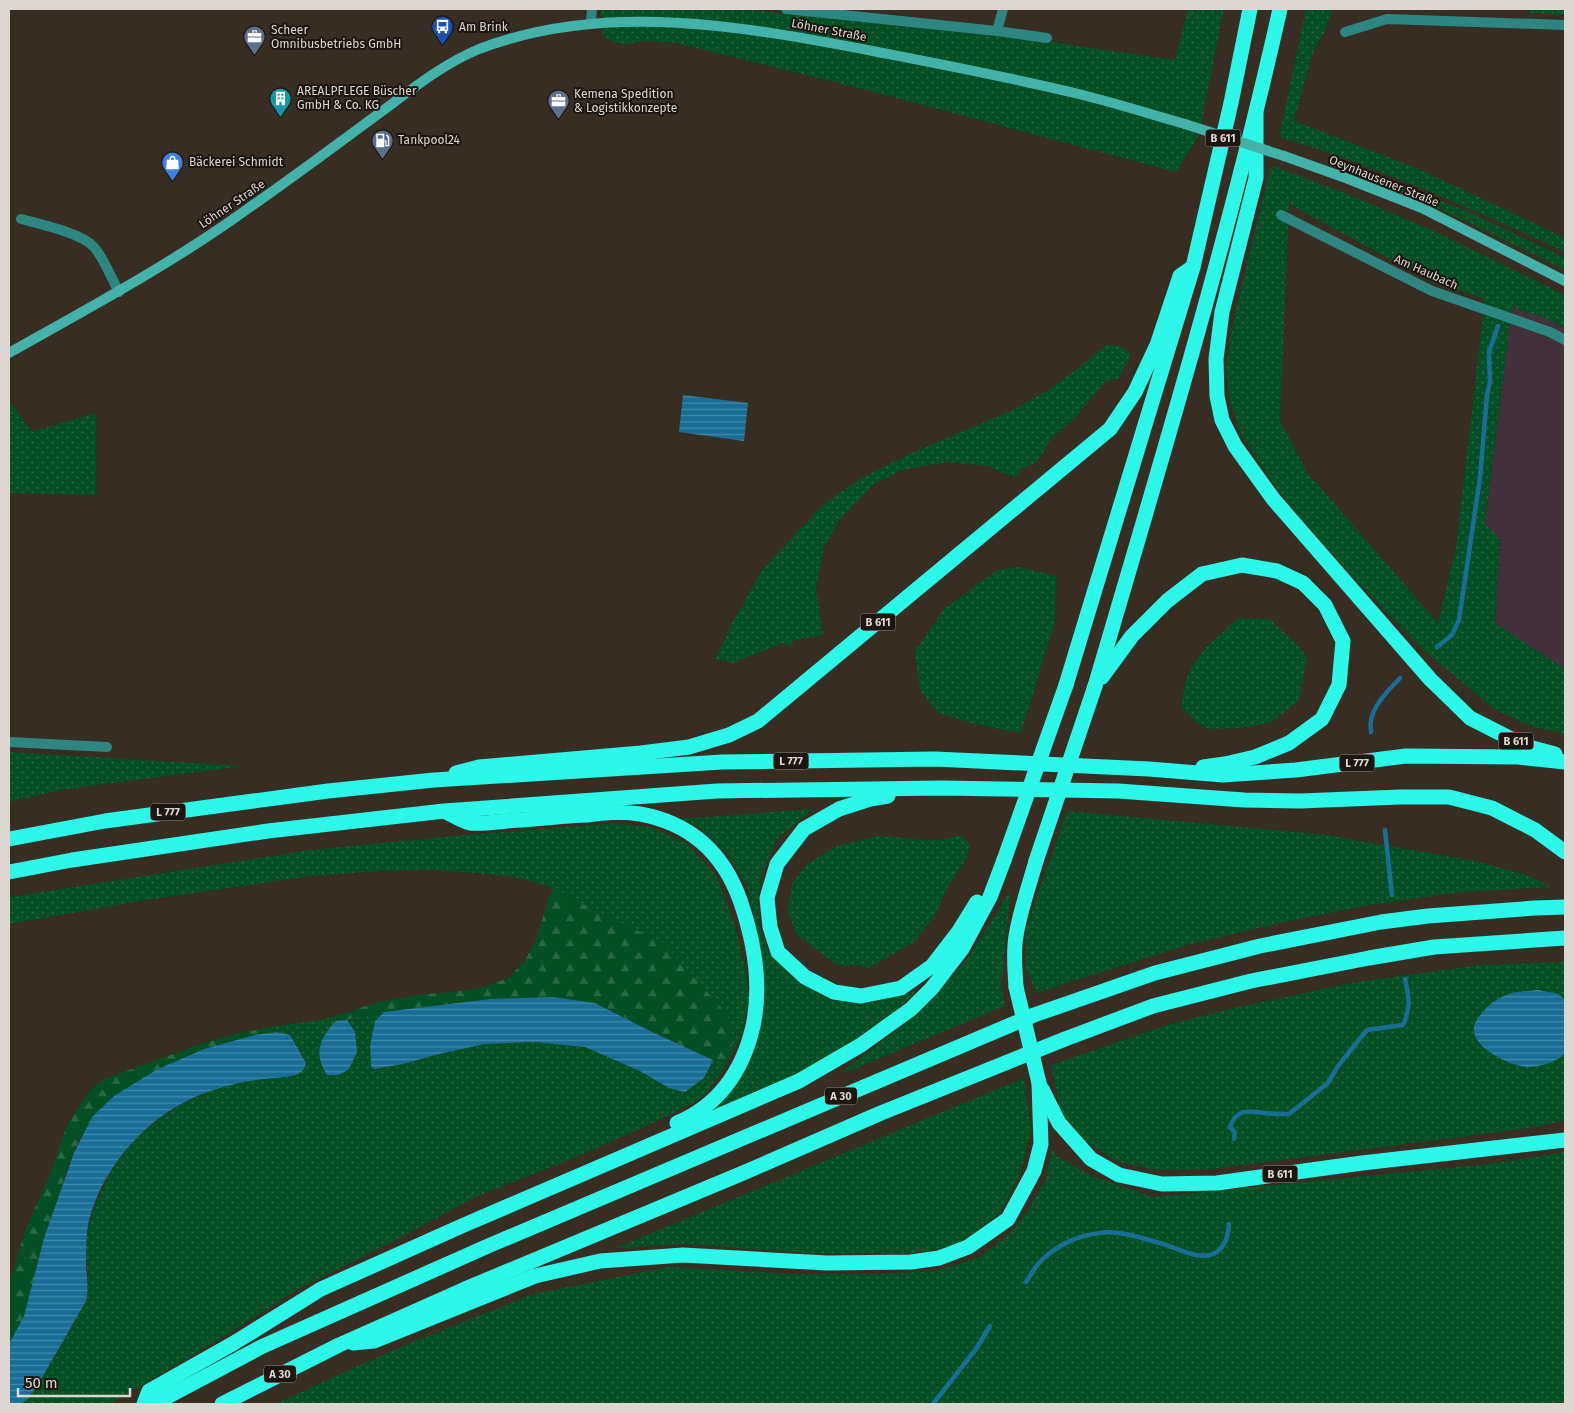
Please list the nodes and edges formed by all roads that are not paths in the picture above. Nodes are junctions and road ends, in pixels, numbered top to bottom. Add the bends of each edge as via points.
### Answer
1 (592, 9) edge
2 (786, 9) edge
3 (1003, 9) edge
4 (1250, 9) edge
5 (1280, 9) edge
6 (591, 20) junction
7 (1565, 25) edge
8 (997, 31) junction
9 (1345, 32) dead end
10 (1047, 38) dead end
11 (1256, 113) junction
12 (1185, 124) joint
13 (1281, 215) dead end
14 (21, 219) dead end
15 (1193, 267) junction
16 (1565, 281) edge
17 (119, 292) junction
18 (1565, 340) edge
19 (9, 353) edge
20 (1095, 686) junction
21 (9, 742) edge
22 (107, 747) dead end
23 (1565, 757) edge
24 (1565, 762) edge
25 (1148, 769) junction
26 (434, 780) junction
27 (941, 788) junction
28 (444, 811) junction
29 (9, 839) edge
30 (1565, 852) edge
31 (1004, 860) junction
32 (9, 872) edge
33 (1565, 907) edge
34 (1565, 938) edge
35 (1039, 1083) junction
36 (1565, 1140) edge
37 (577, 1177) junction
38 (339, 1345) junction
39 (144, 1404) edge
40 (154, 1404) edge
41 (222, 1404) edge

1 - 6 street
2 - 8 street
3 - 8 street
4 - 15 highway, B 611
5 - 11 highway, B 611
6 - 12 main road, Löhner Straße via 672,19 751,28 1079,94
6 - 17 main road, Löhner Straße via 514,35 476,50 436,72 244,212
7 - 9 street via 1387,19
8 - 10 street
11 - 20 highway, B 611 via 1201,320
11 - 23 highway, B 611 via 1256,178 1222,312 1216,359 1217,396 1222,420 1235,446 1274,500 1430,679 1470,718 1525,746
12 - 16 main road, Oeynhausener Straße, bridge via 1343,176 1422,208
13 - 18 street, Am Haubach via 1432,291
14 - 17 street via 88,242
15 - 26 highway, B 611 via 1180,276 1157,345 1135,392 1110,429 758,721 729,735 689,747 479,767
15 - 31 highway, bridge via 1066,685
17 - 19 main road, Löhner Straße
20 - 25 highway via 1132,636 1167,601 1202,574 1242,565 1278,571 1303,583 1324,605 1343,640 1339,685 1322,719 1289,743 1255,758 1193,768
20 - 35 highway, B 611, bridge via 1036,861 1016,937 1016,987
21 - 22 street
24 - 25 highway, L 777 via 1518,757 1406,756 1296,770 1223,775
25 - 26 highway, L 777 via 925,759 722,762
26 - 29 highway, L 777 via 105,821
27 - 28 highway via 717,792
27 - 30 highway via 1118,791 1300,801 1448,797 1492,808 1535,830
27 - 31 highway via 870,799 839,809 804,829 777,864 767,898 770,927 778,952 805,977 834,992 861,996 901,988 932,966 959,931
28 - 32 highway via 268,831
28 - 37 highway via 471,824 611,813 666,820 690,832 716,856 733,881 748,921 756,966 757,1007 741,1064 724,1089 694,1116 588,1163
31 - 37 highway via 990,897 962,949 911,1010 861,1045 799,1081
33 - 40 highway, A 30 via 1381,922 1260,946 1155,973 1034,1015 478,1250 261,1347
34 - 38 highway, A 30 via 1434,947 1251,981 1153,1006 881,1113
35 - 36 highway, B 611 via 1059,1123 1091,1159 1119,1175 1162,1184 1217,1183
35 - 38 highway via 1041,1144 1034,1171 1008,1219 961,1250 939,1258 911,1262 827,1263 683,1255 600,1261 535,1276 374,1341
37 - 39 highway via 322,1289 149,1391
38 - 41 highway, A 30

